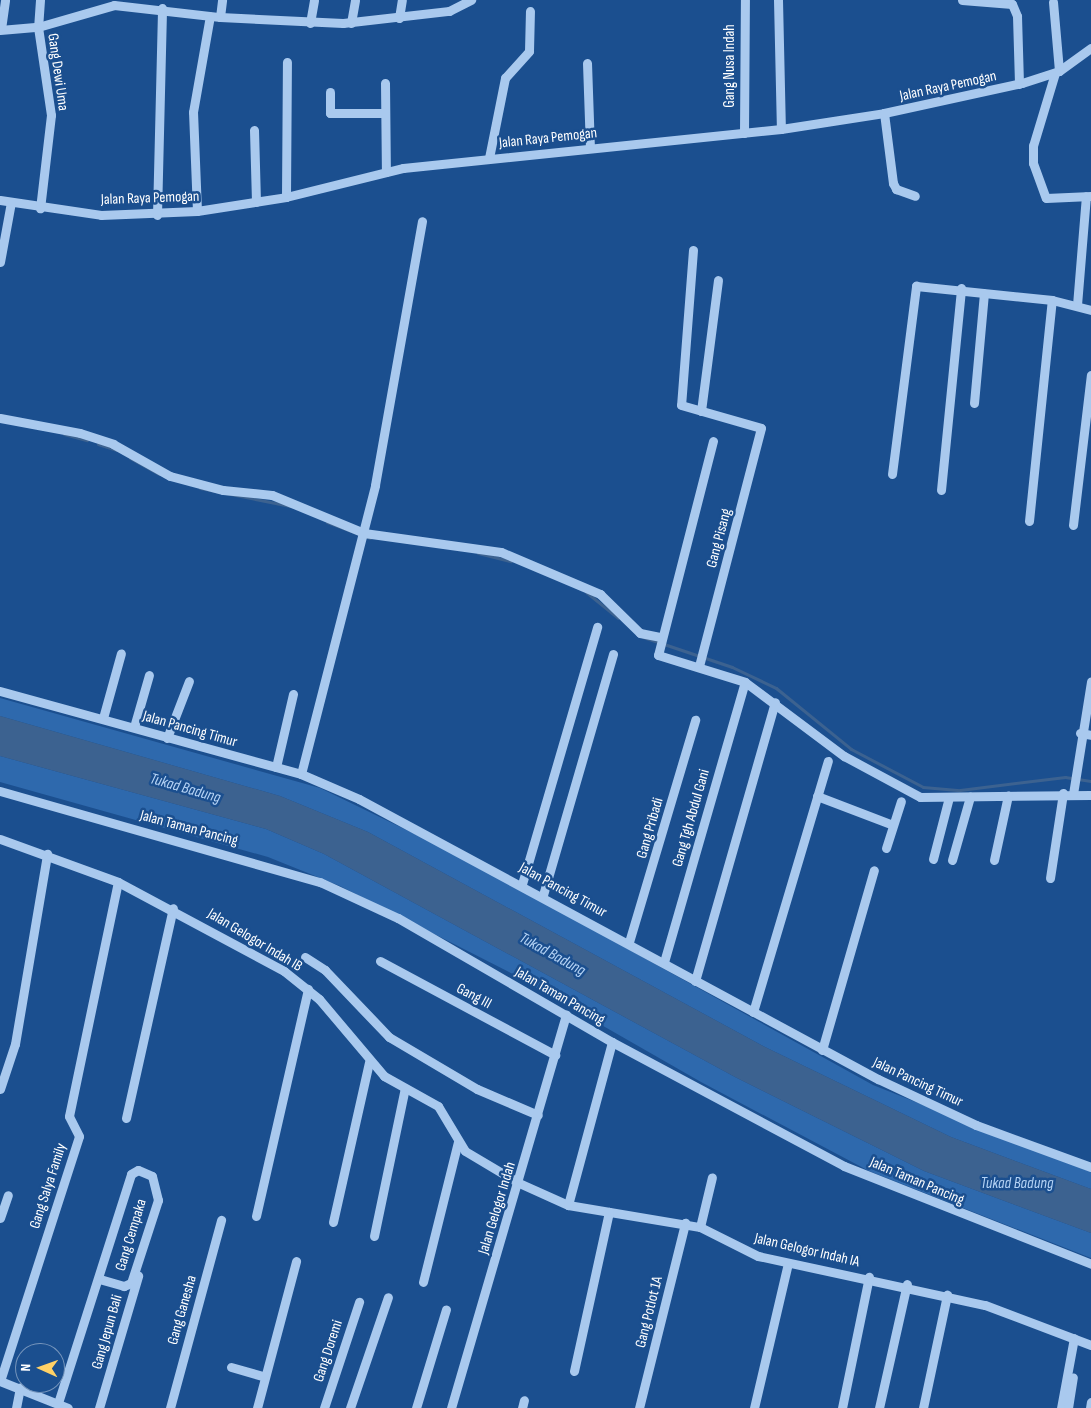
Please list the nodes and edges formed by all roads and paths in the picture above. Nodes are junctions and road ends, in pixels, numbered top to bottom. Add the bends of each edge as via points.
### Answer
1 (5, 0) edge
2 (40, 0) edge
3 (222, 0) edge
4 (314, 0) edge
5 (355, 0) edge
6 (402, 0) edge
7 (471, 0) edge
8 (745, 0) edge
9 (778, 0) edge
10 (962, 0) edge
11 (1053, 2) dead end
12 (162, 10) junction
13 (530, 11) dead end
14 (220, 17) junction
15 (210, 18) junction
16 (399, 18) junction
17 (351, 22) junction
18 (310, 23) junction
19 (38, 27) junction
20 (0, 29) edge
21 (1091, 48) edge
22 (287, 62) dead end
23 (587, 63) dead end
24 (1057, 72) junction
25 (385, 83) dead end
26 (1019, 84) junction
27 (330, 92) dead end
28 (385, 113) junction
29 (884, 113) junction
30 (781, 129) junction
31 (254, 130) dead end
32 (744, 133) junction
33 (590, 148) junction
34 (489, 158) junction
35 (386, 172) junction
36 (915, 196) dead end
37 (1089, 196) edge
38 (286, 197) junction
39 (0, 200) edge
40 (11, 202) junction
41 (256, 202) junction
42 (40, 208) junction
43 (197, 211) junction
44 (157, 215) junction
45 (422, 221) dead end
46 (693, 250) dead end
47 (0, 262) edge
48 (718, 280) dead end
49 (961, 288) junction
50 (984, 294) junction
51 (1052, 300) junction
52 (1077, 305) junction
53 (1091, 310) edge
54 (1091, 375) edge
55 (974, 403) dead end
56 (701, 411) junction
57 (0, 418) edge
58 (713, 441) dead end
59 (892, 474) dead end
60 (942, 490) dead end
61 (1029, 521) dead end
62 (1073, 525) dead end
63 (362, 536) junction
64 (597, 627) dead end
65 (660, 639) junction
66 (121, 653) dead end
67 (613, 654) dead end
68 (701, 660) junction
69 (149, 675) dead end
70 (188, 681) dead end
71 (1091, 681) edge
72 (745, 682) junction
73 (0, 691) edge
74 (293, 694) dead end
75 (775, 702) junction
76 (103, 718) junction
77 (695, 720) dead end
78 (134, 728) junction
79 (1080, 733) junction
80 (1091, 735) edge
81 (167, 738) junction
82 (828, 761) dead end
83 (276, 766) junction
84 (301, 774) junction
85 (0, 791) edge
86 (1070, 792) junction
87 (1091, 793) edge
88 (817, 796) junction
89 (1008, 796) junction
90 (949, 797) junction
91 (970, 797) junction
92 (901, 801) dead end
93 (893, 825) junction
94 (0, 839) edge
95 (886, 848) dead end
96 (47, 854) junction
97 (933, 859) dead end
98 (952, 860) dead end
99 (994, 860) dead end
100 (874, 870) dead end
101 (1050, 878) dead end
102 (118, 882) junction
103 (522, 884) junction
104 (543, 895) junction
105 (174, 908) junction
106 (628, 942) junction
107 (305, 957) dead end
108 (380, 961) dead end
109 (664, 962) junction
110 (695, 981) junction
111 (308, 989) junction
112 (753, 1012) junction
113 (566, 1014) junction
114 (612, 1042) junction
115 (822, 1050) junction
116 (555, 1056) junction
117 (369, 1062) junction
118 (405, 1088) junction
119 (0, 1089) edge
120 (538, 1115) junction
121 (126, 1118) dead end
122 (458, 1142) junction
123 (1091, 1167) edge
124 (712, 1177) dead end
125 (519, 1183) junction
126 (8, 1195) dead end
127 (161, 1206) dead end
128 (568, 1206) junction
129 (608, 1212) junction
130 (256, 1216) dead end
131 (0, 1218) edge
132 (221, 1220) dead end
133 (333, 1222) dead end
134 (685, 1223) junction
135 (700, 1226) junction
136 (374, 1236) dead end
137 (296, 1261) dead end
138 (788, 1263) junction
139 (1091, 1264) edge
140 (869, 1277) junction
141 (99, 1279) junction
142 (423, 1282) dead end
143 (907, 1284) junction
144 (948, 1295) junction
145 (388, 1297) dead end
146 (359, 1302) dead end
147 (446, 1309) dead end
148 (1077, 1339) junction
149 (1091, 1345) edge
150 (231, 1367) dead end
151 (574, 1370) dead end
152 (265, 1377) junction
153 (0, 1381) edge
154 (15, 1386) edge
155 (19, 1393) edge
156 (34, 1393) edge
157 (1091, 1402) edge
158 (58, 1403) junction
159 (16, 1408) edge
160 (68, 1408) edge
161 (99, 1408) edge
162 (170, 1408) edge
163 (257, 1408) edge
164 (324, 1408) edge
165 (350, 1408) edge
166 (416, 1408) edge
167 (451, 1408) edge
168 (639, 1408) edge
169 (754, 1408) edge
170 (842, 1408) edge
171 (879, 1408) edge
172 (923, 1408) edge
173 (1061, 1408) edge
174 (1068, 1408) edge
175 (1090, 1408) edge

1 - 20 street
2 - 19 street, Gang Dewi Uma
3 - 14 street
4 - 18 street
5 - 17 street
6 - 16 street
7 - 16 street via 449,11
8 - 32 street, Gang Nusa Indah
9 - 30 street
10 - 26 street via 1012,4 1017,16
11 - 24 street
12 - 15 street
12 - 19 street via 114,5
12 - 44 street
13 - 34 street via 529,51 505,78
14 - 15 street
14 - 18 street
15 - 43 street via 193,112
16 - 17 street
17 - 18 street
19 - 20 street
19 - 42 street, Gang Dewi Uma via 51,115
21 - 24 street, Jalan Raya Pemogan
22 - 38 street
23 - 33 street
24 - 26 street, Jalan Raya Pemogan
24 - 37 street via 1032,156 1046,198
25 - 28 street
26 - 29 street, Jalan Raya Pemogan
27 - 28 street via 330,113
28 - 35 street
29 - 30 street, Jalan Raya Pemogan
29 - 36 street via 893,182 896,189
30 - 32 street, Jalan Raya Pemogan
31 - 41 street
32 - 33 street, Jalan Raya Pemogan
33 - 34 street, Jalan Raya Pemogan
34 - 35 street, Jalan Raya Pemogan
35 - 38 street, Jalan Raya Pemogan
37 - 52 street
38 - 41 street, Jalan Raya Pemogan
39 - 40 street, Jalan Raya Pemogan
40 - 42 street, Jalan Raya Pemogan
40 - 47 street
41 - 43 street, Jalan Raya Pemogan
42 - 44 street, Jalan Raya Pemogan
43 - 44 street, Jalan Raya Pemogan
45 - 63 street
46 - 56 street via 679,399 686,409
48 - 56 street
49 - 50 street
49 - 59 street via 915,288
49 - 60 street
50 - 51 street
50 - 55 street
51 - 52 street
51 - 61 street
52 - 53 street
54 - 62 street
56 - 68 street, Gang Pisang via 761,428
57 - 63 street via 80,433 113,444 170,476 223,490 272,496
58 - 65 street
63 - 65 street via 501,552 600,594 640,633
63 - 84 street
64 - 103 street
65 - 68 street via 656,650 668,659
66 - 76 street
67 - 104 street
68 - 72 street
69 - 78 street
70 - 81 street
71 - 79 street
72 - 75 street
72 - 109 street, Gang Tgh Abdul Gani
73 - 76 street, Jalan Pancing Timur
74 - 83 street
75 - 90 street via 844,756 910,793
75 - 110 street
76 - 78 street, Jalan Pancing Timur
77 - 106 street, Gang Pribadi
78 - 81 street, Jalan Pancing Timur
79 - 80 street
79 - 86 street
81 - 83 street, Jalan Pancing Timur
82 - 88 street
83 - 84 street, Jalan Pancing Timur
84 - 103 street, Jalan Pancing Timur
85 - 113 street, Jalan Taman Pancing via 320,882 398,918
86 - 87 street
86 - 89 street
86 - 101 street
88 - 93 street
88 - 112 street
89 - 91 street
89 - 99 street
90 - 91 street
90 - 97 street
91 - 98 street
92 - 93 street
93 - 95 street
94 - 96 street, Jalan Gelogor Indah IB
96 - 102 street, Jalan Gelogor Indah IB
96 - 119 street via 10,1063
100 - 115 street
102 - 105 street, Jalan Gelogor Indah IB
102 - 153 street, Gang Salya Family via 69,1116 79,1136
103 - 104 street, Jalan Pancing Timur
104 - 106 street, Jalan Pancing Timur
105 - 111 street, Jalan Gelogor Indah IB
105 - 121 street
106 - 109 street, Jalan Pancing Timur
107 - 120 street via 325,970 375,1024 408,1050 477,1090
108 - 116 street, Gang III
109 - 110 street, Jalan Pancing Timur
110 - 112 street, Jalan Pancing Timur
111 - 117 street, Jalan Gelogor Indah IB
111 - 130 street
112 - 115 street, Jalan Pancing Timur
113 - 114 street, Jalan Taman Pancing
113 - 116 street, Jalan Gelogor Indah
114 - 128 street
114 - 139 street, Jalan Taman Pancing via 844,1166
115 - 123 street, Jalan Pancing Timur via 976,1125
116 - 120 street, Jalan Gelogor Indah
117 - 118 street, Jalan Gelogor Indah IB
117 - 133 street
118 - 122 street, Jalan Gelogor Indah IB via 438,1106
118 - 136 street
120 - 125 street, Jalan Gelogor Indah
122 - 125 street, Jalan Gelogor Indah IB via 476,1161
122 - 142 street
124 - 135 street
125 - 128 street, Jalan Gelogor Indah IA
125 - 167 street, Jalan Gelogor Indah
126 - 131 street
127 - 161 street, Gang Jepun Bali
128 - 129 street, Jalan Gelogor Indah IA
129 - 134 street, Jalan Gelogor Indah IA
129 - 151 street
132 - 162 street, Gang Ganesha
134 - 135 street, Jalan Gelogor Indah IA
134 - 168 street, Gang Potlot 1A
135 - 138 street, Jalan Gelogor Indah IA via 751,1253
137 - 152 street
138 - 140 street, Jalan Gelogor Indah IA
138 - 169 street
140 - 143 street, Jalan Gelogor Indah IA
140 - 170 street
141 - 141 street, Gang Cempaka via 131,1174 138,1170 152,1176 158,1200 131,1283 124,1286
141 - 158 street, Gang Cempaka
143 - 144 street, Jalan Gelogor Indah IA
143 - 171 street
144 - 148 street, Jalan Gelogor Indah IA
144 - 172 street
145 - 165 street
146 - 164 street, Gang Doremi
147 - 166 street
148 - 149 street, Jalan Gelogor Indah IA
148 - 173 street
148 - 174 street
150 - 152 street
152 - 163 street
153 - 154 street
155 - 159 street
156 - 158 street
157 - 175 street
158 - 160 street

